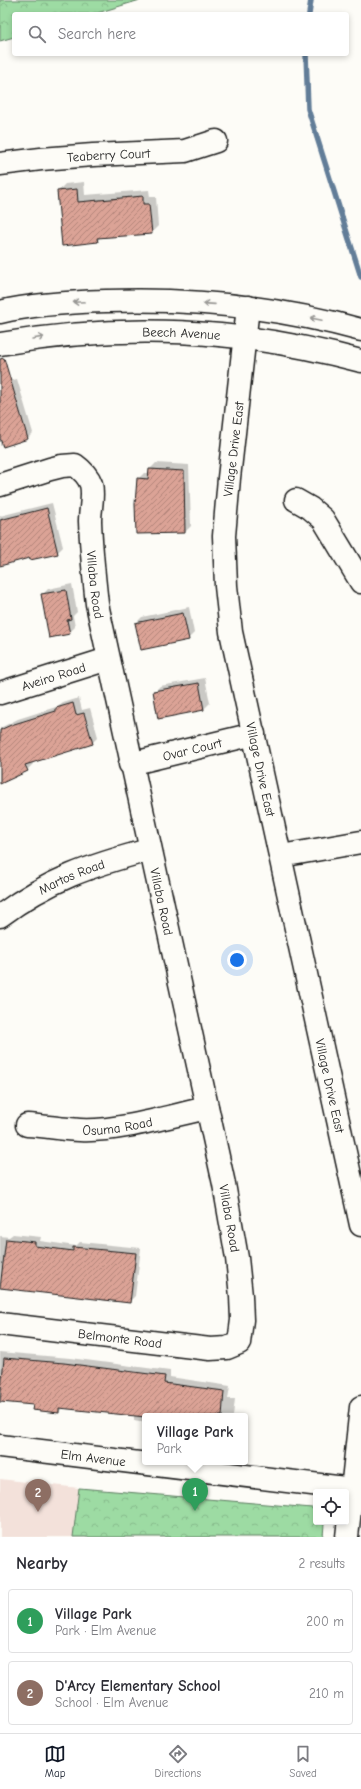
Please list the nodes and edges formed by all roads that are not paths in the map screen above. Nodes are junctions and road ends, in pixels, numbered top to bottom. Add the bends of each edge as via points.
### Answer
1 (216, 140) dead end
2 (0, 164) edge
3 (248, 307) junction
4 (0, 312) edge
5 (361, 330) edge
6 (245, 337) junction
7 (0, 344) edge
8 (361, 361) edge
9 (0, 485) edge
10 (296, 500) dead end
11 (361, 582) edge
12 (108, 659) junction
13 (0, 693) edge
14 (254, 734) junction
15 (130, 764) junction
16 (361, 842) edge
17 (149, 850) junction
18 (281, 856) junction
19 (0, 916) edge
20 (207, 1108) junction
21 (27, 1125) dead end
22 (361, 1225) edge
23 (0, 1324) edge
24 (239, 1343) joint
25 (361, 1407) edge
26 (0, 1446) edge
27 (142, 1463) edge
28 (156, 1465) edge
29 (353, 1489) junction
30 (347, 1537) edge

1 - 2 street, Teaberry Court via 185,151 93,154
3 -> 4 street via 152,300 75,302
5 -> 3 street via 295,314
3 - 6 street, Village Drive East
7 -> 6 street, Beech Avenue via 48,336 150,330
6 - 8 street, Beech Avenue via 319,350
6 - 14 street, Village Drive East via 229,478 224,562 231,632
9 - 12 street, Villaba Road via 62,466 75,466 86,475 92,490 91,548 96,604
10 - 11 street via 323,519
12 - 13 street, Aveiro Road
12 - 15 street, Villaba Road
14 - 15 street, Ovar Court
14 - 18 street, Village Drive East
15 - 17 street, Villaba Road
16 - 18 street
17 - 19 street, Martos Road via 97,864 63,878 40,889
17 - 20 street, Villaba Road
18 - 22 street, Village Drive East
20 - 21 street, Osuma Road via 99,1129 80,1130
20 - 24 street, Villaba Road via 237,1258 242,1320
23 - 24 street, Belmonte Road via 210,1349 228,1348
25 - 29 street
26 - 27 street, Elm Avenue
28 - 29 street, Elm Avenue
29 - 30 street

